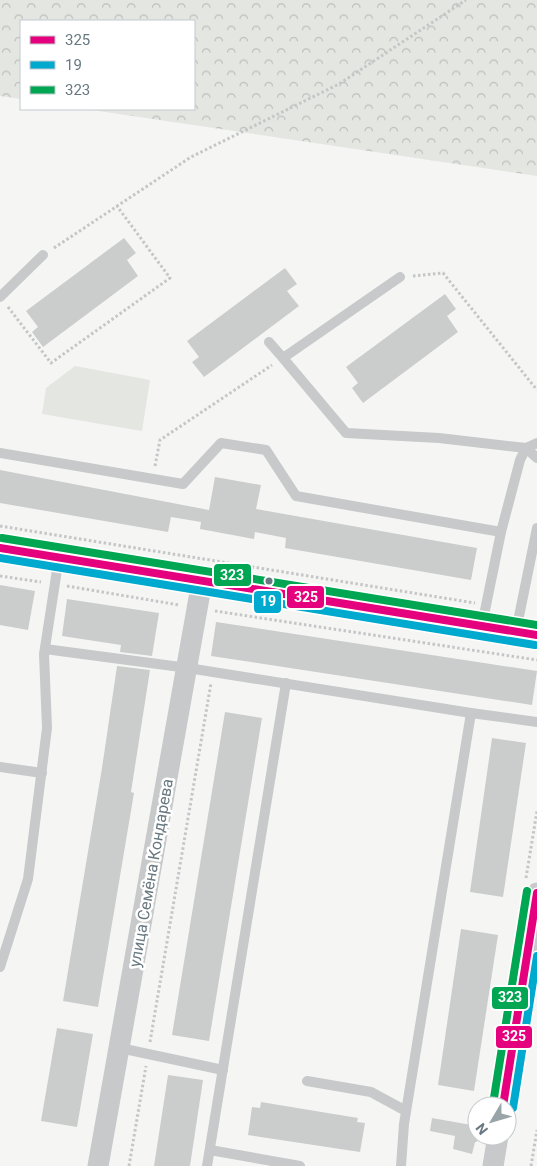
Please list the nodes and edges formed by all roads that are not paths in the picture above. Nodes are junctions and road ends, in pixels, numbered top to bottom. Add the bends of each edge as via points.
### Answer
1 (43, 255) road end
2 (400, 277) road end
3 (0, 296) edge
4 (269, 342) dead end
5 (283, 358) junction
6 (537, 443) edge
7 (526, 448) junction
8 (0, 453) edge
9 (537, 458) edge
10 (537, 528) edge
11 (502, 532) junction
12 (0, 548) edge
13 (59, 557) junction
14 (202, 581) junction
15 (482, 625) junction
16 (516, 632) junction
17 (537, 635) edge
18 (45, 649) junction
19 (188, 668) junction
20 (286, 684) junction
21 (471, 714) junction
22 (537, 722) edge
23 (0, 767) edge
24 (42, 773) junction
25 (537, 893) edge
26 (0, 967) edge
27 (120, 1048) junction
28 (223, 1070) junction
29 (307, 1081) dead end
30 (505, 1096) edge
31 (406, 1111) junction
32 (497, 1146) edge
33 (210, 1150) junction
34 (98, 1166) edge
35 (208, 1166) edge
36 (300, 1166) edge
37 (401, 1166) edge
38 (494, 1166) edge

1 - 3 lane
2 - 5 lane
4 - 5 lane
5 - 7 lane via 346,434 439,438
6 - 7 lane
7 - 9 lane
7 - 11 lane
8 - 11 lane via 183,484 221,443 266,450 296,496
10 - 16 lane
11 - 15 lane
12 - 13 street
13 - 14 street
13 - 18 lane
14 - 15 street
14 - 19 street, улица Семёна Кондарева
15 - 16 street
16 - 17 street
18 - 19 lane
18 - 24 lane via 47,728
19 - 20 lane
19 - 27 street, улица Семёна Кондарева
20 - 21 lane
20 - 28 lane
21 - 22 lane
21 - 31 lane
23 - 24 lane
24 - 26 lane via 28,879
25 - 30 street
27 - 28 lane
27 - 34 street, улица Семёна Кондарева
28 - 33 lane
29 - 31 lane via 371,1092
31 - 37 lane
32 - 38 street
33 - 35 lane
33 - 36 lane

